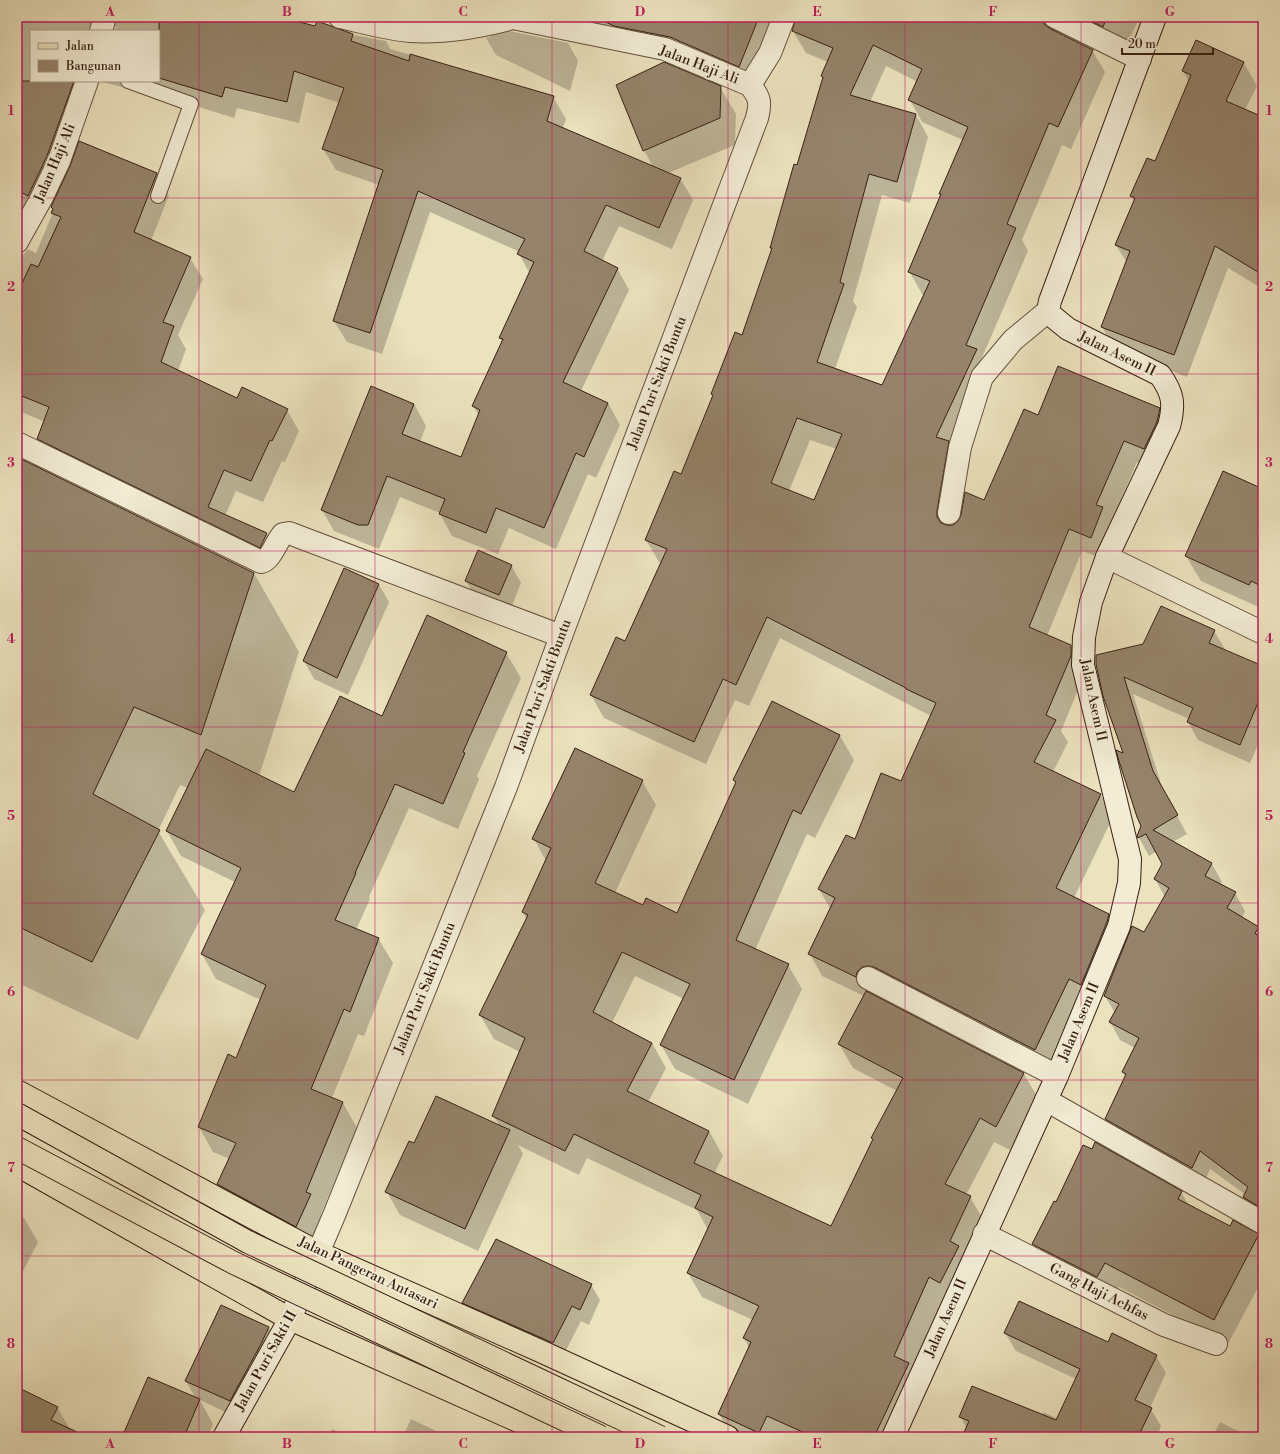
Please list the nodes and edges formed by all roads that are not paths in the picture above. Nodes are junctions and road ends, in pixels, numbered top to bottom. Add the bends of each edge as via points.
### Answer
1 (105, 17) edge
2 (340, 17) edge
3 (784, 17) edge
4 (1055, 17) edge
5 (1155, 17) edge
6 (101, 30) edge
7 (1140, 60) junction
8 (87, 82) edge
9 (131, 82) edge
10 (750, 85) junction
11 (158, 196) dead end
12 (17, 242) edge
13 (1048, 311) junction
14 (17, 443) edge
15 (949, 513) dead end
16 (1107, 557) junction
17 (1263, 633) edge
18 (561, 636) junction
19 (868, 978) dead end
20 (1057, 1076) junction
21 (17, 1091) edge
22 (1046, 1100) junction
23 (17, 1114) edge
24 (17, 1148) edge
25 (17, 1165) edge
26 (1263, 1223) edge
27 (984, 1234) junction
28 (318, 1252) junction
29 (306, 1284) joint
30 (290, 1319) junction
31 (1216, 1344) dead end
32 (224, 1437) edge
33 (554, 1437) edge
34 (601, 1437) edge
35 (660, 1437) edge
36 (728, 1437) edge
37 (892, 1437) edge

1 - 6 street
2 - 10 street, Jalan Haji Ali via 401,30 437,31 493,24 513,18 666,49
3 - 10 street via 770,53
4 - 7 street
5 - 7 street
7 - 13 street
8 - 12 street, Jalan Haji Ali via 59,161
9 - 11 lane via 191,104
10 - 18 street, Jalan Puri Sakti Buntu via 758,94 760,104 757,118
13 - 15 street via 1013,340 982,377 960,447
13 - 16 street, Jalan Asem II via 1068,329 1160,375 1172,397 1169,426
14 - 18 street via 261,562 268,558 283,534 289,533
16 - 17 street
16 - 20 street, Jalan Asem II via 1091,602 1084,637 1083,665 1130,859 1129,883 1119,926
18 - 28 street, Jalan Puri Sakti Buntu via 506,787
19 - 20 street
20 - 22 street, Jalan Asem II
21 - 28 main road, Jalan Pangeran Antasari
22 - 26 street
22 - 27 street, Jalan Asem II
23 - 35 main road, bridge via 248,1242
24 - 34 main road, bridge via 234,1264
25 - 30 main road
27 - 31 street, Gang Haji Achfas via 1164,1325
27 - 37 street, Jalan Asem II
28 - 29 street, Jalan Puri Sakti Buntu
28 - 36 main road, Jalan Pangeran Antasari
29 - 30 street, Jalan Puri Sakti II
30 - 32 street, Jalan Puri Sakti II
30 - 33 main road

